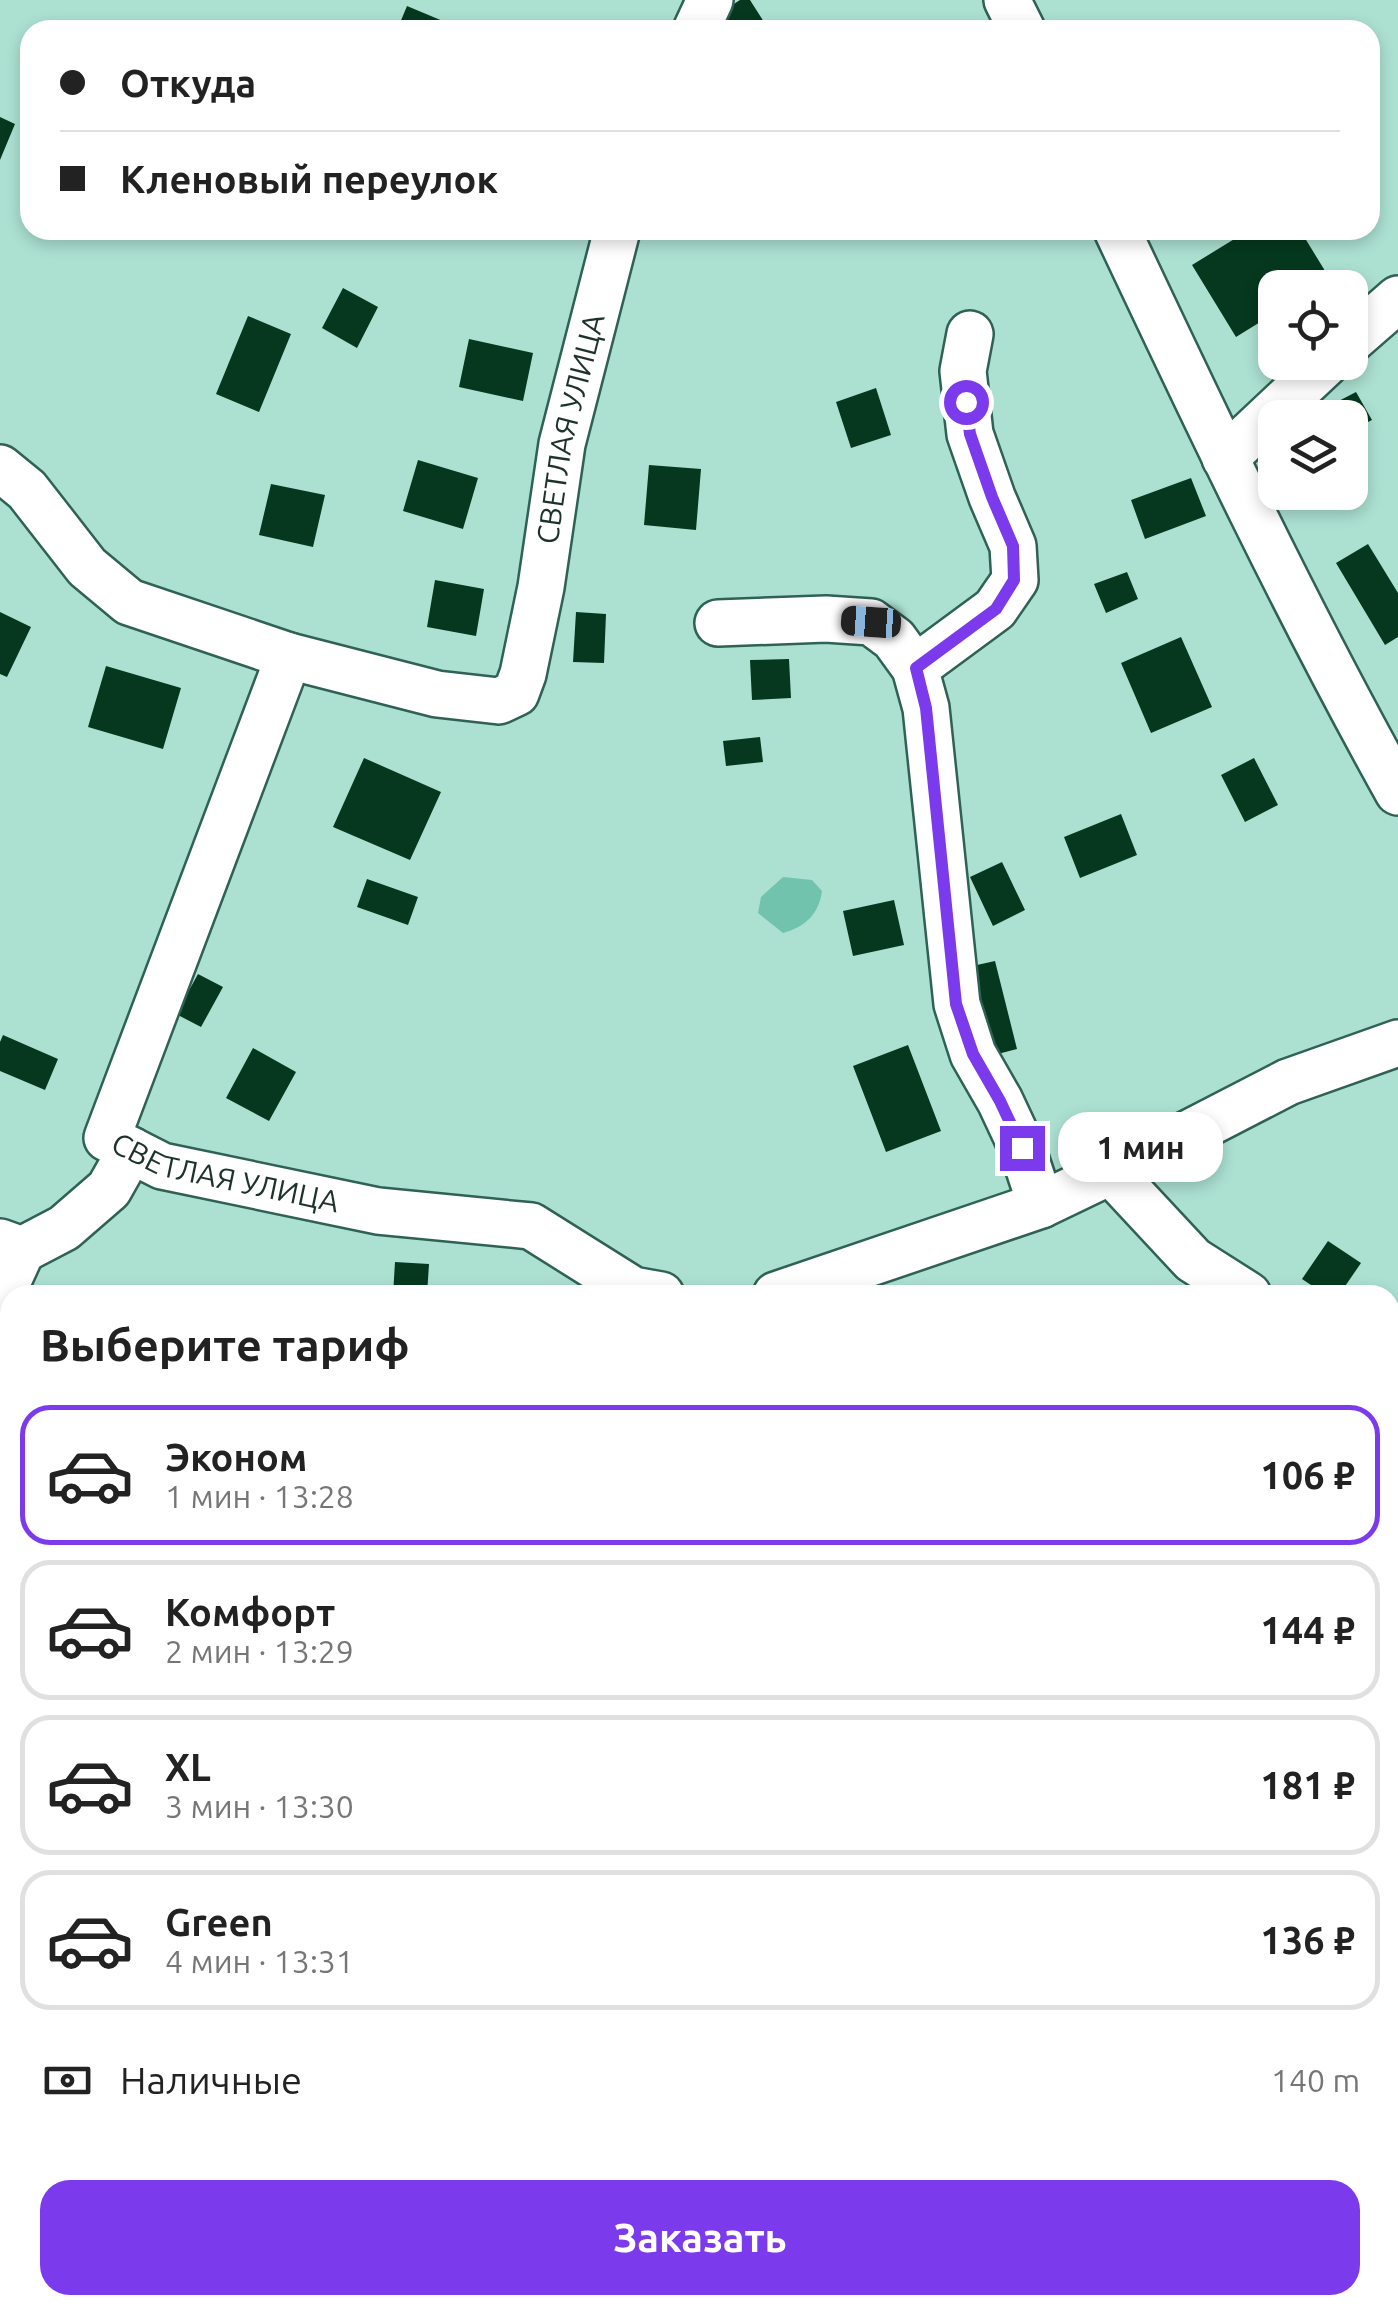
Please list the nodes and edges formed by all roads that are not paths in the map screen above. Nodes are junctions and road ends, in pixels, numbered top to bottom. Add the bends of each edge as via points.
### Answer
1 (614, 240) edge
2 (1121, 240) edge
3 (1398, 299) edge
4 (1368, 325) edge
5 (970, 334) dead end
6 (1307, 380) edge
7 (1224, 458) junction
8 (0, 468) edge
9 (718, 623) dead end
10 (288, 656) junction
11 (916, 668) junction
12 (1398, 792) edge
13 (1398, 1043) edge
14 (131, 1150) junction
15 (1111, 1172) junction
16 (1041, 1205) junction
17 (11, 1246) edge
18 (4, 1285) edge
19 (625, 1285) edge
20 (805, 1285) edge
21 (1232, 1285) edge

1 - 10 street, СВЕТЛАЯ УЛИЦА via 562,444 541,587 516,693 498,701 437,694
2 - 7 street
3 - 4 street
5 - 11 street via 963,371 970,434 1013,546 1014,580 996,609
6 - 7 street
7 - 12 street
8 - 10 street, СВЕТЛАЯ УЛИЦА via 28,490 87,567 129,602
9 - 11 street via 871,622 894,638
10 - 14 street, СВЕТЛАЯ УЛИЦА via 107,1138
11 - 16 street via 926,708 956,1004
13 - 15 street via 1288,1082
14 - 17 street via 108,1189 64,1228
14 - 19 street, СВЕТЛАЯ УЛИЦА via 162,1166 378,1212 531,1226
15 - 16 street
15 - 21 street via 1193,1260
16 - 20 street
17 - 18 street

